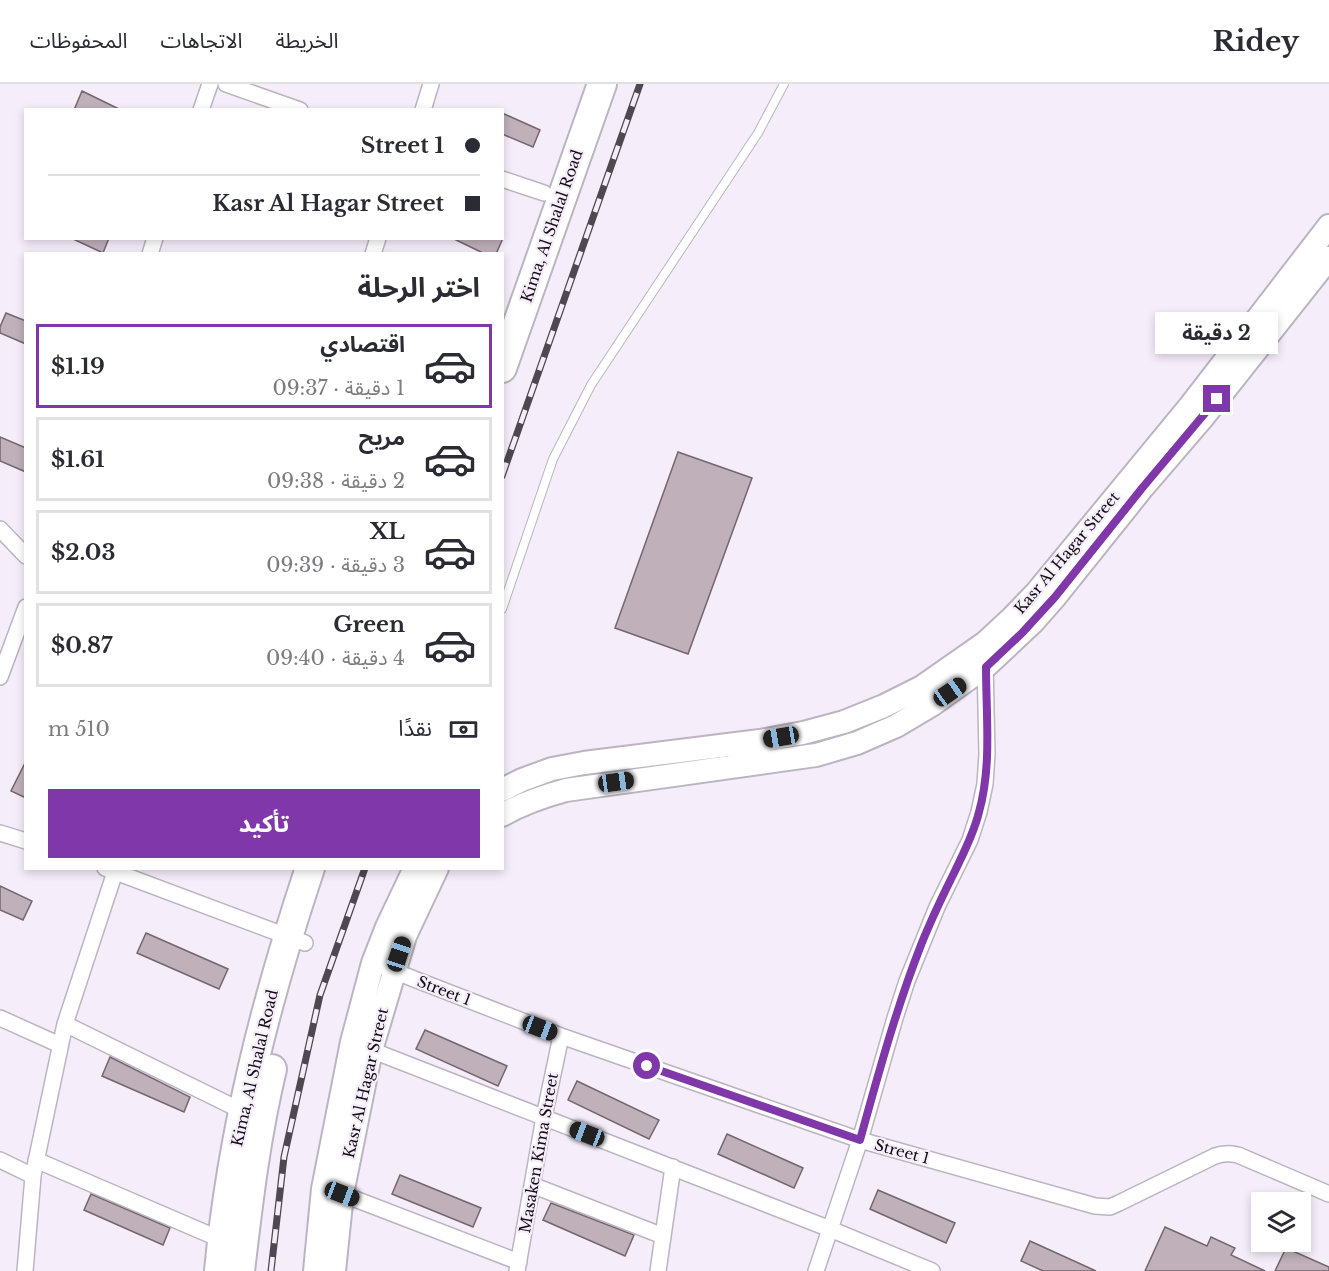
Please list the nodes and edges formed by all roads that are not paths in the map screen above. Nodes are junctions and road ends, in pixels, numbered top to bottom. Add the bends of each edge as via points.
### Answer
1 (210, 84) edge
2 (226, 84) edge
3 (431, 84) edge
4 (582, 84) edge
5 (602, 84) edge
6 (784, 84) edge
7 (202, 108) edge
8 (294, 108) edge
9 (424, 108) edge
10 (504, 180) edge
11 (546, 207) junction
12 (1329, 226) edge
13 (1329, 258) edge
14 (1291, 290) junction
15 (504, 303) edge
16 (504, 361) edge
17 (1137, 482) junction
18 (0, 529) edge
19 (7, 542) edge
20 (24, 555) edge
21 (504, 603) edge
22 (24, 617) edge
23 (6, 640) edge
24 (985, 643) junction
25 (986, 667) junction
26 (0, 676) edge
27 (504, 788) edge
28 (504, 813) edge
29 (0, 833) edge
30 (24, 840) edge
31 (110, 870) edge
32 (310, 870) edge
33 (329, 870) edge
34 (414, 870) edge
35 (436, 870) edge
36 (296, 940) junction
37 (383, 967) junction
38 (0, 1018) edge
39 (65, 1024) junction
40 (561, 1036) junction
41 (60, 1045) junction
42 (370, 1050) junction
43 (242, 1111) junction
44 (544, 1117) junction
45 (860, 1140) junction
46 (0, 1160) edge
47 (36, 1160) junction
48 (673, 1167) junction
49 (33, 1176) junction
50 (532, 1185) junction
51 (342, 1194) junction
52 (1329, 1194) edge
53 (830, 1229) junction
54 (663, 1236) junction
55 (222, 1240) junction
56 (518, 1267) edge
57 (25, 1271) edge
58 (219, 1271) edge
59 (240, 1271) edge
60 (315, 1271) edge
61 (334, 1271) edge
62 (658, 1271) edge
63 (816, 1271) edge
64 (932, 1271) edge

1 - 7 street
2 - 8 street
3 - 9 street
4 - 11 highway, Kima, Al Shalal Road
5 - 11 highway, Kima, Al Shalal Road
6 - 21 lane via 758,134 591,385 553,459
10 - 11 street
11 - 15 highway, Kima, Al Shalal Road
11 - 16 highway, Kima, Al Shalal Road
12 - 14 main road, Kasr Al Hagar Street
13 - 14 main road, Kasr Al Hagar Street
14 - 17 main road, Kasr Al Hagar Street
17 - 24 main road, Kasr Al Hagar Street
17 - 25 main road, Kasr Al Hagar Street via 1055,597
18 - 19 street
19 - 20 street
22 - 23 street
23 - 26 street
24 - 25 street
24 - 27 main road, Kasr Al Hagar Street via 922,687 844,722 760,741 552,769
25 - 28 main road, Kasr Al Hagar Street via 896,726 857,743 816,755 566,790
25 - 45 street via 987,754 980,812 908,981
29 - 30 street
31 - 36 street
31 - 39 street
32 - 36 highway, Kima, Al Shalal Road
33 - 36 highway, Kima, Al Shalal Road
34 - 37 main road, Kasr Al Hagar Street via 387,927
35 - 37 main road, Kasr Al Hagar Street via 405,936
36 - 43 highway, Kima, Al Shalal Road via 269,1002
36 - 59 highway, Kima, Al Shalal Road via 288,1005 266,1094 250,1185
37 - 40 street, Street 1
37 - 42 main road, Kasr Al Hagar Street
37 - 60 main road, Kasr Al Hagar Street via 352,1042 323,1189
38 - 41 street
39 - 41 street
39 - 43 street
40 - 44 street, Masaken Kima Street
40 - 45 street, Street 1
41 - 47 street
42 - 44 street
42 - 51 main road, Kasr Al Hagar Street
43 - 55 highway, Kima, Al Shalal Road
44 - 48 street
44 - 50 street, Masaken Kima Street
45 - 52 street, Street 1 via 1103,1207 1222,1154 1238,1155
45 - 53 street
46 - 49 street
47 - 49 street
47 - 55 street
48 - 53 street
48 - 54 street
49 - 57 street
50 - 54 street
50 - 56 street, Masaken Kima Street
51 - 56 street
51 - 61 main road, Kasr Al Hagar Street
53 - 63 street
53 - 64 street
54 - 62 street
55 - 58 highway, Kima, Al Shalal Road

